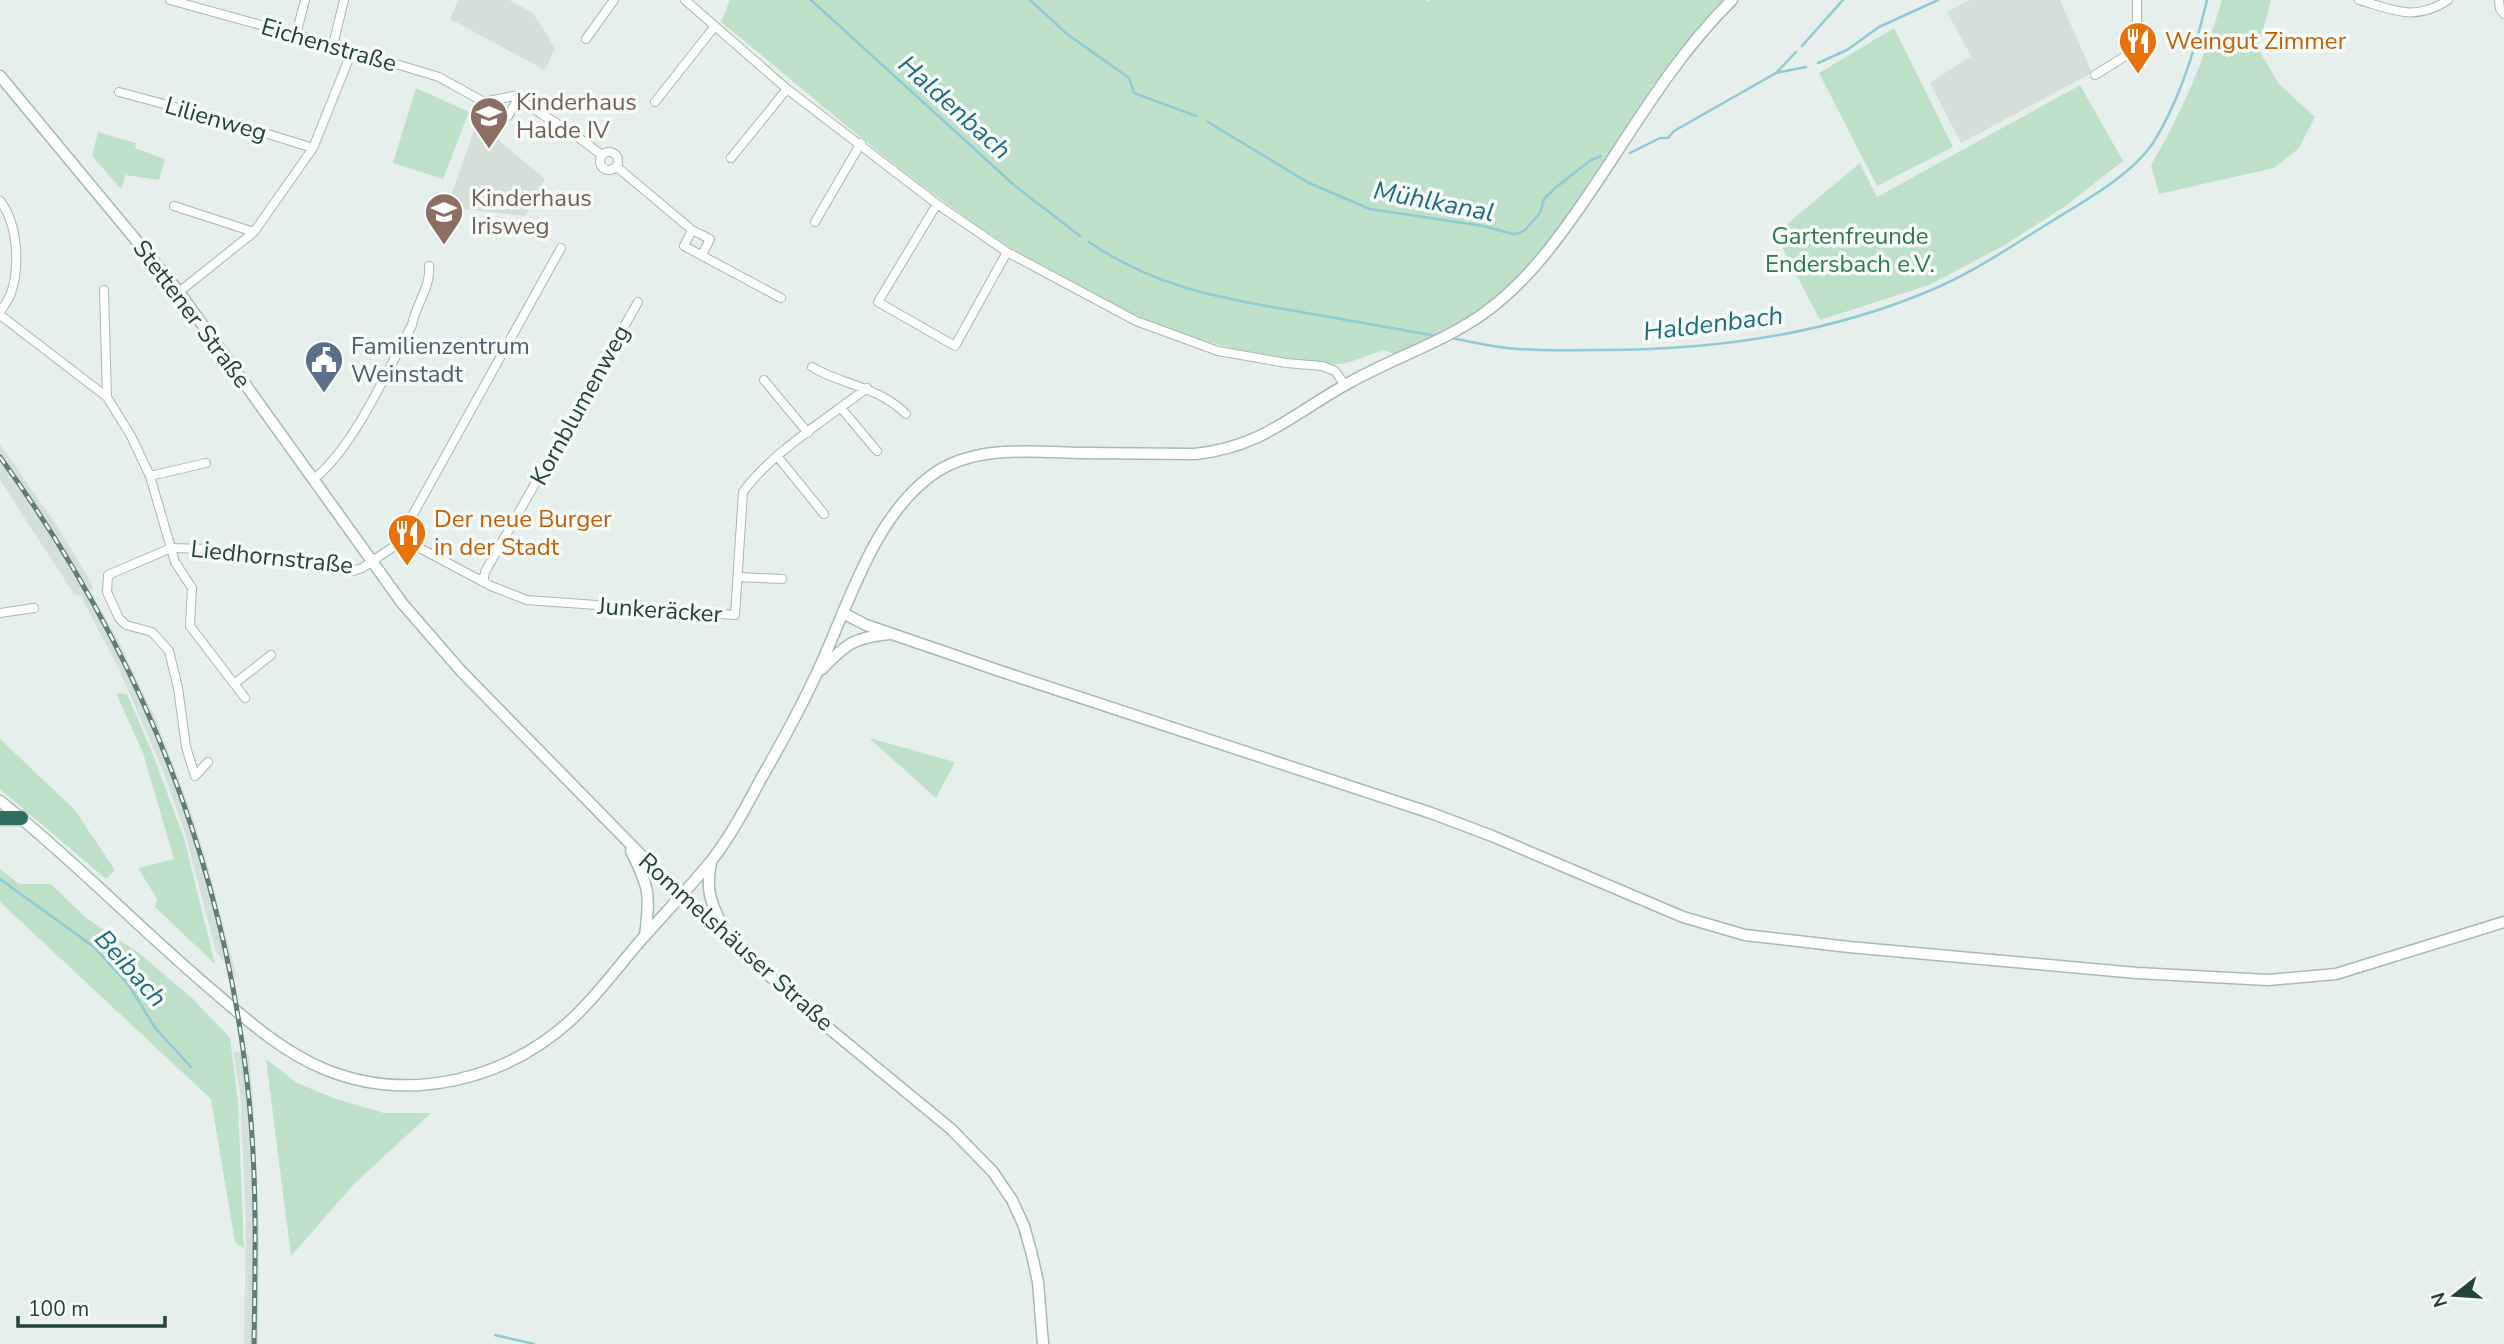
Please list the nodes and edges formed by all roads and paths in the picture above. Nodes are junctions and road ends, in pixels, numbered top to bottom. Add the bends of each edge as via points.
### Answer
1 (170, 0) edge
2 (305, 0) edge
3 (344, 0) edge
4 (614, 0) edge
5 (685, 0) edge
6 (1732, 0) edge
7 (2137, 0) edge
8 (2359, 0) edge
9 (2448, 0) edge
10 (2499, 0) edge
11 (201, 4) edge
12 (2504, 14) edge
13 (715, 26) junction
14 (296, 35) junction
15 (586, 39) dead end
16 (333, 45) junction
17 (352, 51) junction
18 (2095, 75) dead end
19 (0, 76) edge
20 (787, 89) junction
21 (119, 92) dead end
22 (518, 99) junction
23 (484, 102) junction
24 (655, 102) dead end
25 (861, 143) junction
26 (313, 148) junction
27 (731, 158) dead end
28 (0, 201) edge
29 (937, 204) junction
30 (174, 206) dead end
31 (815, 222) dead end
32 (692, 230) junction
33 (254, 232) junction
34 (561, 248) dead end
35 (1007, 252) junction
36 (702, 255) junction
37 (429, 266) dead end
38 (104, 290) dead end
39 (179, 292) junction
40 (781, 298) dead end
41 (638, 302) dead end
42 (0, 314) edge
43 (812, 367) dead end
44 (764, 380) dead end
45 (1345, 385) junction
46 (867, 388) junction
47 (107, 397) junction
48 (841, 408) junction
49 (906, 414) dead end
50 (807, 433) junction
51 (877, 451) dead end
52 (778, 457) junction
53 (206, 463) dead end
54 (150, 476) junction
55 (314, 478) junction
56 (824, 514) dead end
57 (396, 545) junction
58 (171, 548) junction
59 (372, 562) junction
60 (738, 577) junction
61 (782, 579) dead end
62 (483, 582) junction
63 (34, 608) dead end
64 (0, 613) edge
65 (843, 613) junction
66 (895, 633) junction
67 (271, 655) dead end
68 (816, 675) junction
69 (234, 684) junction
70 (245, 698) dead end
71 (208, 762) dead end
72 (0, 801) edge
73 (0, 818) edge
74 (21, 818) junction
75 (626, 841) junction
76 (712, 859) junction
77 (680, 896) junction
78 (2504, 922) edge
79 (645, 936) junction
80 (727, 939) junction
81 (1043, 1344) edge

1 - 11 street, Eichenstraße
2 - 14 street
3 - 16 street
4 - 15 street
5 - 13 street
6 - 45 main road via 1666,77 1560,237 1531,271 1487,311
7 - 18 street via 2132,52
8 - 9 street via 2413,14
10 - 12 street
11 - 14 street, Eichenstraße
13 - 20 street
13 - 24 street
14 - 16 street, Eichenstraße
16 - 17 street, Eichenstraße
17 - 23 street, Eichenstraße via 439,77
17 - 26 street
19 - 39 main road, Stettener Straße
20 - 25 street
20 - 27 street
21 - 26 street, Lilienweg
22 - 23 street
22 - 23 street, Eichenstraße via 508,116
22 - 32 street via 602,155 615,154 617,167
25 - 29 street
25 - 31 street
26 - 33 street
28 - 42 street via 13,235 16,264 11,293
29 - 35 street
29 - 35 street via 877,302 955,346
30 - 33 street
32 - 36 street via 710,239
32 - 36 street via 684,246
33 - 39 street
34 - 57 street
35 - 45 street via 1136,321 1217,351 1322,366 1335,371
36 - 40 street
37 - 55 street via 430,278 412,325 345,445
38 - 47 street
39 - 55 main road, Stettener Straße
41 - 62 street, Kornblumenweg
42 - 47 street
43 - 46 street
44 - 50 street
45 - 65 main road via 1251,442 1223,451 1008,451 950,464 900,507
46 - 48 street, Junkeräcker
46 - 49 street
47 - 54 street
48 - 50 street, Junkeräcker
48 - 51 street
50 - 52 street, Junkeräcker
52 - 56 street
52 - 60 street, Junkeräcker via 743,492
53 - 54 street
54 - 58 street
55 - 59 main road, Stettener Straße
57 - 59 street
57 - 62 street, Junkeräcker via 414,545
58 - 59 street, Liedhornstraße via 208,549 353,571
58 - 69 street, Liedhornstraße via 192,588 190,626
58 - 71 street, Liedhornstraße via 108,575 107,592 126,625 152,632 169,651 195,776
59 - 75 main road, Rommelshäuser Straße via 461,671
60 - 61 street
60 - 62 street, Junkeräcker via 735,615 541,602
63 - 64 street
65 - 66 main road
65 - 68 main road
66 - 68 main road via 845,645
66 - 78 main road via 1431,813 1683,917 1745,935 2137,973 2268,981 2336,974
67 - 69 street
68 - 76 main road via 736,825
69 - 70 street, Liedhornstraße
72 - 74 main road
73 - 74 highway
74 - 79 main road via 262,1032 294,1054 354,1080 387,1085 450,1082 511,1062 573,1018
75 - 77 main road, Rommelshäuser Straße
75 - 79 main road via 649,896
76 - 77 main road
76 - 80 main road via 710,900
77 - 79 main road
77 - 80 main road, Rommelshäuser Straße
80 - 81 main road, Rommelshäuser Straße via 951,1129 993,1172 1012,1200 1030,1245

